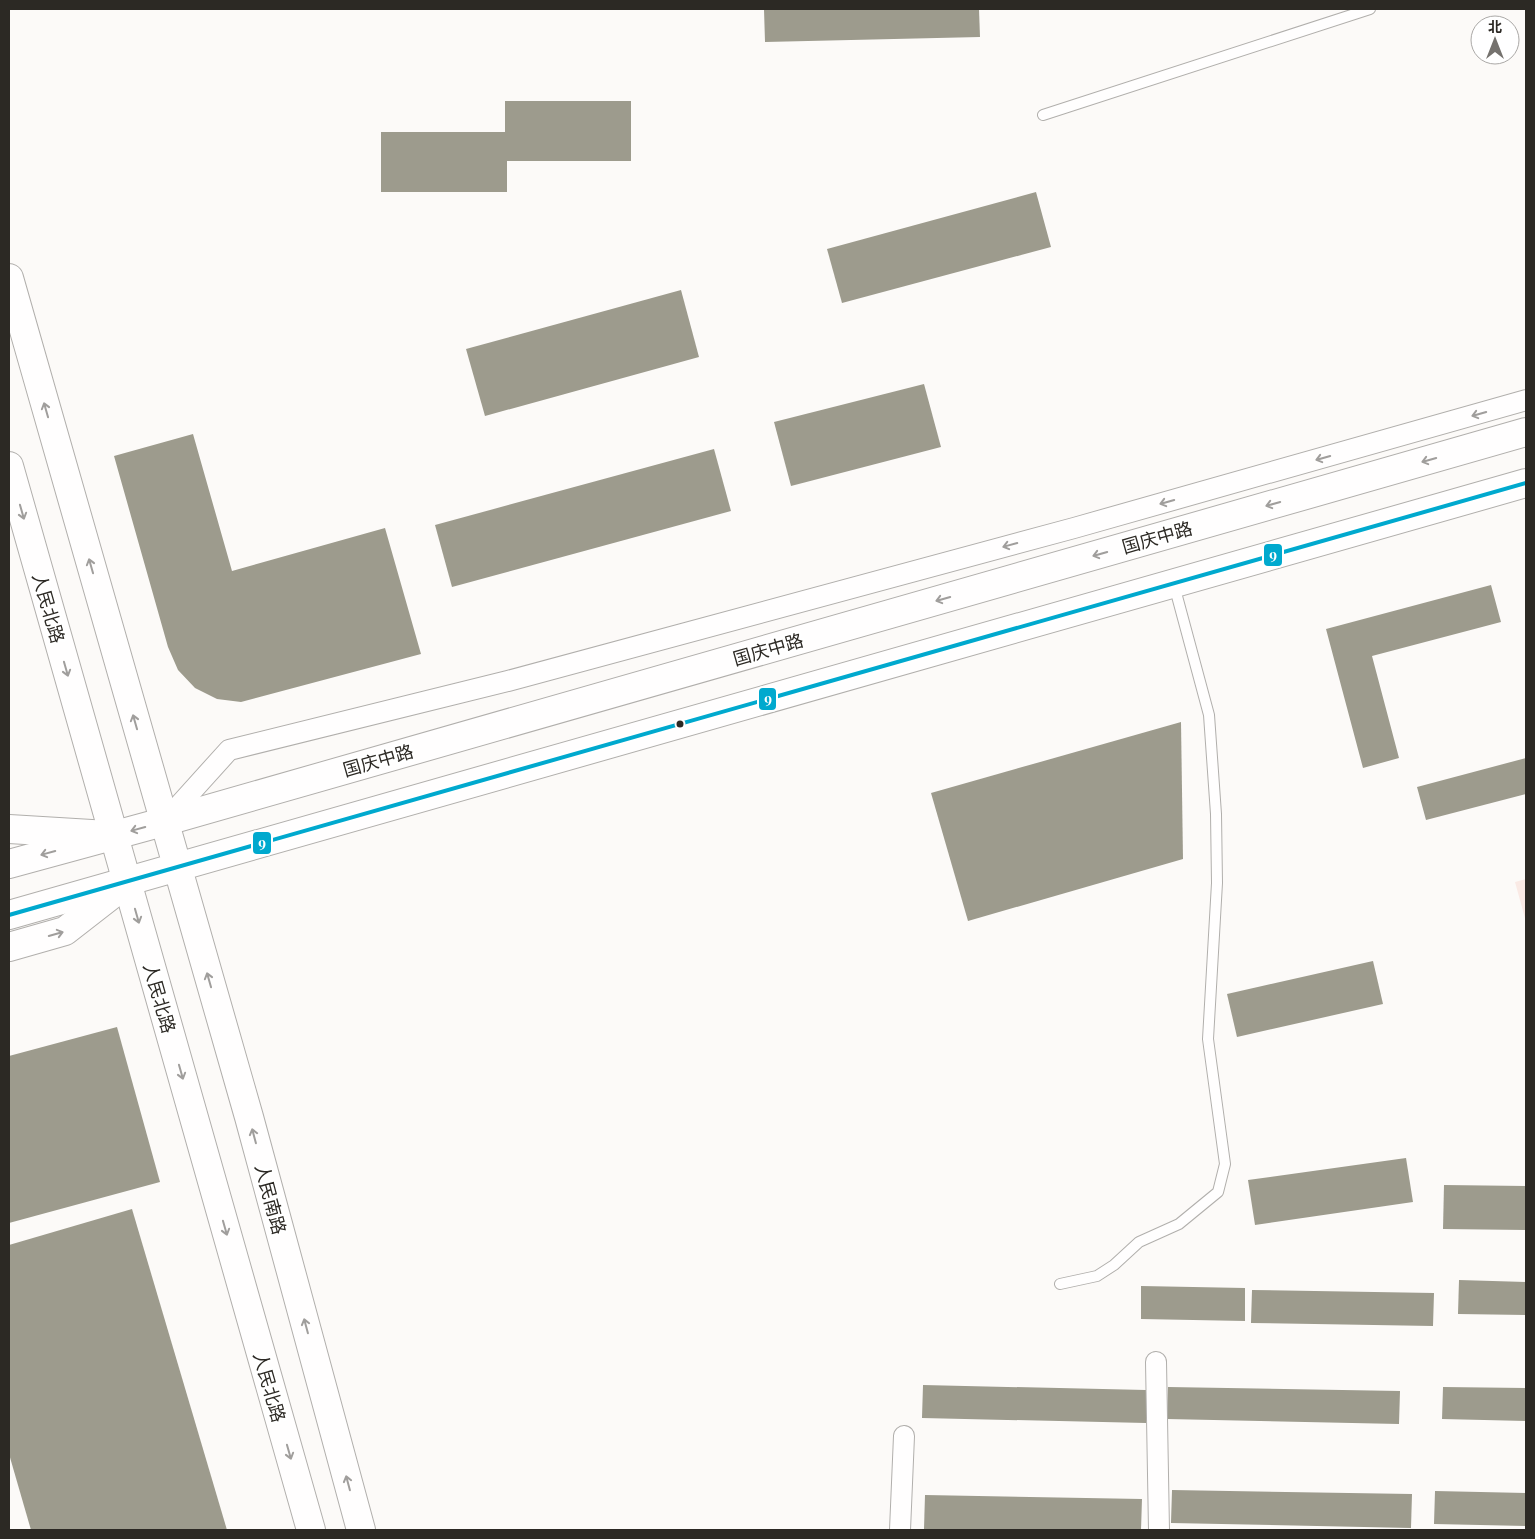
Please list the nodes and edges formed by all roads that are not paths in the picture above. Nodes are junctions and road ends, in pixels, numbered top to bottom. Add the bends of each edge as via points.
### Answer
1 (1370, 9) edge
2 (1043, 115) dead end
3 (9, 278) edge
4 (1526, 400) edge
5 (1526, 432) edge
6 (9, 466) edge
7 (1526, 483) edge
8 (1174, 584) junction
9 (163, 822) junction
10 (9, 829) edge
11 (112, 836) junction
12 (9, 864) edge
13 (177, 869) junction
14 (128, 882) junction
15 (9, 915) edge
16 (9, 947) edge
17 (1060, 1284) dead end
18 (1156, 1362) dead end
19 (904, 1436) dead end
20 (311, 1530) edge
21 (361, 1530) edge
22 (900, 1530) edge
23 (1159, 1530) edge

1 - 2 lane
9 -> 3 main road
4 -> 9 street via 1074,528 537,673 229,750
5 -> 9 main road, 国庆中路
6 -> 11 main road, 人民北路
7 - 8 main road
8 - 13 main road
8 - 17 lane via 1209,715 1217,883 1208,1039 1225,1164 1218,1192 1179,1224 1139,1242 1097,1276
9 -> 11 main road, 国庆中路
9 - 13 main road
10 - 11 main road
11 -> 12 main road, 国庆中路
11 - 14 main road, 人民北路
13 - 14 main road
21 -> 13 main road, 人民南路 via 249,1117
14 - 15 main road
16 -> 14 main road via 65,931
14 -> 20 main road, 人民北路
18 - 23 street
19 - 22 street

